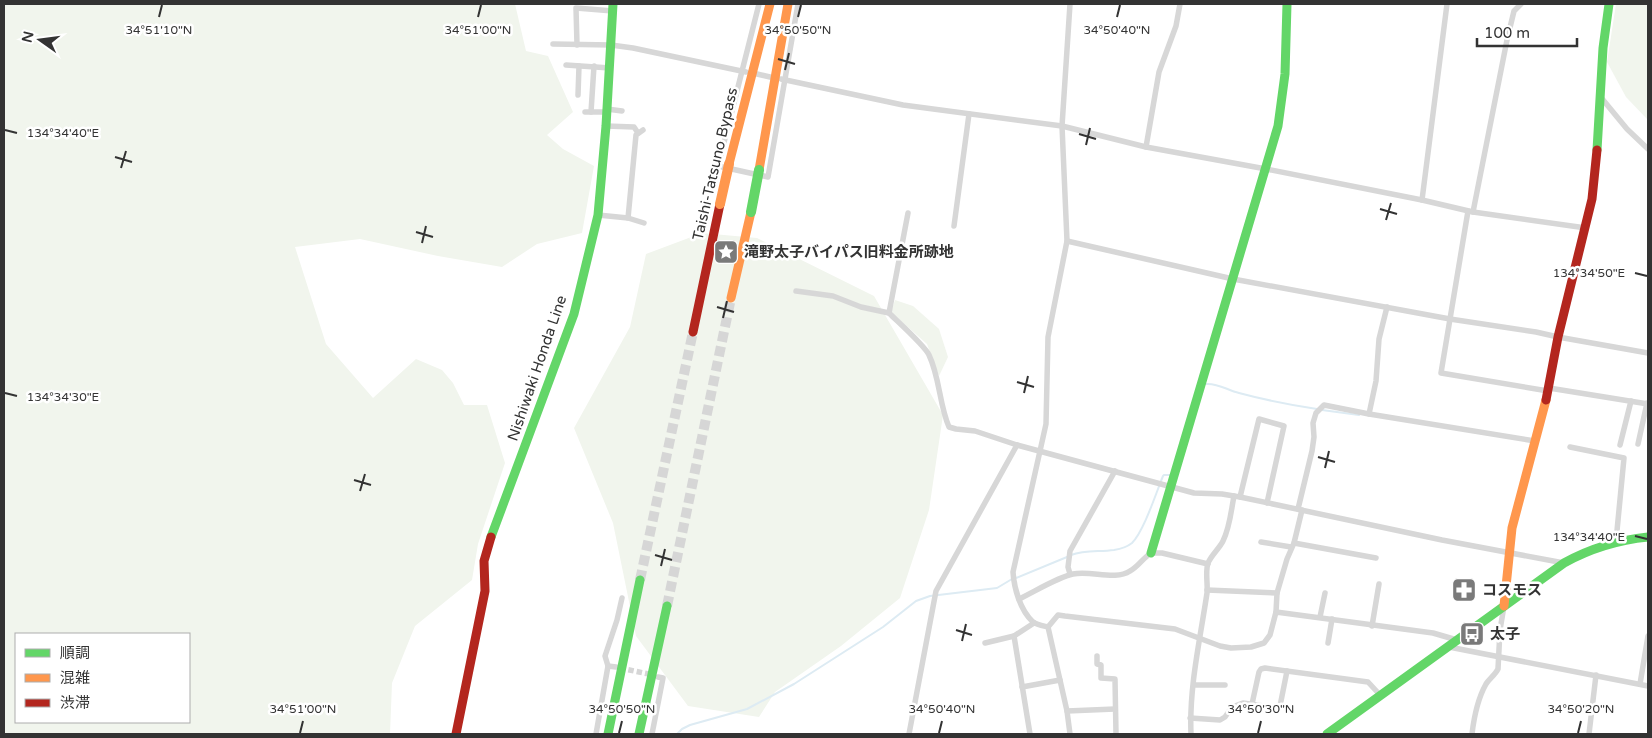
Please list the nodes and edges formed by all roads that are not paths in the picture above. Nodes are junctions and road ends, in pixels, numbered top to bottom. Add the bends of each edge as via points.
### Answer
1 (759, 4) edge
2 (770, 4) edge
3 (788, 4) edge
4 (798, 4) edge
5 (1070, 4) edge
6 (1180, 4) edge
7 (1287, 4) edge
8 (1447, 4) edge
9 (1521, 4) edge
10 (1609, 4) edge
11 (613, 8) edge
12 (553, 44) dead end
13 (577, 45) junction
14 (612, 45) junction
15 (566, 65) dead end
16 (579, 66) junction
17 (594, 66) junction
18 (610, 68) junction
19 (744, 72) junction
20 (757, 74) dead end
21 (770, 77) dead end
22 (784, 79) junction
23 (578, 95) dead end
24 (1600, 95) junction
25 (607, 111) junction
26 (622, 111) dead end
27 (969, 114) junction
28 (606, 126) junction
29 (1062, 126) junction
30 (1146, 147) junction
31 (1648, 148) edge
32 (1266, 169) junction
33 (1422, 200) junction
34 (1471, 212) junction
35 (908, 213) dead end
36 (598, 215) junction
37 (628, 218) junction
38 (644, 222) dead end
39 (954, 226) dead end
40 (1586, 228) junction
41 (1067, 241) junction
42 (1233, 279) junction
43 (796, 291) dead end
44 (731, 298) tunnel mouth
45 (1387, 308) junction
46 (889, 313) junction
47 (1450, 319) junction
48 (693, 332) tunnel mouth
49 (1558, 337) junction
50 (1648, 353) edge
51 (1548, 389) junction
52 (1631, 401) junction
53 (1648, 403) edge
54 (1369, 414) junction
55 (1535, 441) junction
56 (1638, 444) dead end
57 (1017, 445) junction
58 (1620, 445) dead end
59 (1570, 447) dead end
60 (1040, 450) junction
61 (1115, 471) junction
62 (1171, 486) junction
63 (1237, 497) junction
64 (1267, 503) junction
65 (1300, 510) junction
66 (1648, 537) edge
67 (1616, 541) junction
68 (1261, 542) dead end
69 (1293, 545) junction
70 (1150, 553) junction
71 (1510, 554) junction
72 (1376, 558) dead end
73 (1564, 563) junction
74 (1208, 564) junction
75 (1070, 574) junction
76 (640, 580) tunnel mouth
77 (1379, 584) dead end
78 (1208, 590) junction
79 (1277, 593) junction
80 (1325, 593) dead end
81 (622, 598) dead end
82 (1020, 600) junction
83 (667, 606) tunnel mouth
84 (1504, 606) junction
85 (1276, 612) junction
86 (1320, 617) junction
87 (1332, 619) junction
88 (1034, 623) junction
89 (1372, 626) junction
90 (1048, 627) junction
91 (1014, 636) junction
92 (1648, 636) edge
93 (1199, 638) junction
94 (1458, 640) junction
95 (985, 643) dead end
96 (1328, 643) dead end
97 (1449, 648) junction
98 (1096, 656) dead end
99 (1500, 656) junction
100 (608, 666) junction
101 (616, 667) tunnel mouth
102 (1287, 671) junction
103 (1596, 675) junction
104 (661, 677) dead end
105 (1060, 680) junction
106 (1640, 684) junction
107 (1194, 685) junction
108 (1225, 685) dead end
109 (1648, 686) edge
110 (1022, 687) junction
111 (1381, 696) junction
112 (1252, 704) junction
113 (1116, 709) junction
114 (1067, 711) junction
115 (1190, 718) junction
116 (456, 734) edge
117 (596, 734) edge
118 (608, 734) edge
119 (639, 734) edge
120 (652, 734) edge
121 (909, 734) edge
122 (1030, 734) edge
123 (1070, 734) edge
124 (1116, 734) edge
125 (1191, 734) edge
126 (1327, 734) edge
127 (1472, 734) edge
128 (1589, 734) edge

1 - 19 street
2 - 48 main road, Taishi-Tatsuno Bypass, bridge via 729,164
3 - 44 main road, bridge via 751,212
4 - 22 street
5 - 29 street
6 - 30 street via 1160,72
7 - 32 main road via 1278,126
8 - 33 street
9 - 34 street via 1514,11 1507,40
10 - 24 main road
11 - 13 street via 576,8
11 - 14 main road, Nishiwaki Honda Line
12 - 13 street
13 - 14 street
14 - 18 main road, Nishiwaki Honda Line
14 - 19 street
15 - 16 street
16 - 17 street
16 - 23 street
17 - 18 street
17 - 25 street via 588,112
18 - 25 main road, Nishiwaki Honda Line
19 - 22 street via 718,166 768,177
20 - 21 street
22 - 27 street
24 - 31 street via 1627,129
24 - 40 main road via 1592,199
25 - 26 street
25 - 28 main road, Nishiwaki Honda Line
27 - 29 street
27 - 39 street
28 - 36 main road, Nishiwaki Honda Line
28 - 37 street via 634,127 641,132 636,135
29 - 30 street
29 - 41 street
30 - 32 street
32 - 33 street
32 - 42 main road
33 - 34 street
34 - 40 street
34 - 47 street
35 - 46 street
36 - 37 street
36 - 116 main road, Nishiwaki Honda Line via 574,314 488,545 484,561 485,591
37 - 38 street
40 - 49 main road
41 - 42 street
41 - 60 street via 1048,337 1046,424
42 - 45 street
42 - 62 main road
43 - 46 street via 833,296
45 - 47 street
45 - 54 street
46 - 57 street via 929,354 949,427 975,431
47 - 49 street
47 - 51 street via 1441,373
49 - 50 street
49 - 51 main road
51 - 52 street
51 - 55 main road
52 - 53 street
52 - 58 street
53 - 56 street
54 - 55 street
54 - 65 street via 1324,405 1316,413
55 - 71 main road via 1512,528
57 - 60 street
57 - 121 street via 936,591
59 - 67 street via 1624,458
60 - 61 street
60 - 82 street via 1013,572
61 - 62 street
61 - 75 street via 1070,551
62 - 63 street via 1194,493
62 - 70 main road
63 - 64 street
63 - 64 street via 1259,419 1284,426
63 - 74 street via 1222,544
64 - 65 street
65 - 69 street
65 - 71 street
66 - 67 main road
67 - 73 main road
68 - 69 street
69 - 72 street
69 - 79 street
70 - 74 street
70 - 75 street via 1123,575
71 - 73 street
71 - 84 main road
73 - 84 main road
74 - 78 street
75 - 82 street
76 - 118 main road
77 - 89 street
78 - 79 street
78 - 93 street
79 - 85 street
80 - 86 street
81 - 100 street via 605,656
82 - 88 street
83 - 119 main road
84 - 94 main road
84 - 99 street
85 - 86 street
85 - 93 street via 1270,635 1264,643 1231,648
86 - 87 street
87 - 89 street
87 - 96 street
88 - 90 street
88 - 91 street
89 - 94 street via 1433,633
90 - 93 street via 1058,615 1175,629
90 - 105 street
91 - 95 street
91 - 110 street
92 - 106 street
93 - 107 street
94 - 97 main road
97 - 99 street
97 - 111 main road
98 - 113 street via 1097,664 1101,665 1101,678 1115,679
99 - 103 street
99 - 127 street via 1498,669 1487,682 1477,704
100 - 101 street
100 - 117 street
102 - 111 street via 1368,682
102 - 112 street via 1261,669
102 - 112 street via 1280,706
103 - 106 street
103 - 128 street
104 - 120 street
105 - 110 street
105 - 114 street
106 - 109 street
107 - 108 street
107 - 115 street
110 - 122 street
111 - 126 main road
112 - 115 street via 1235,705 1220,720
113 - 114 street
113 - 124 street
114 - 123 street
115 - 125 street

